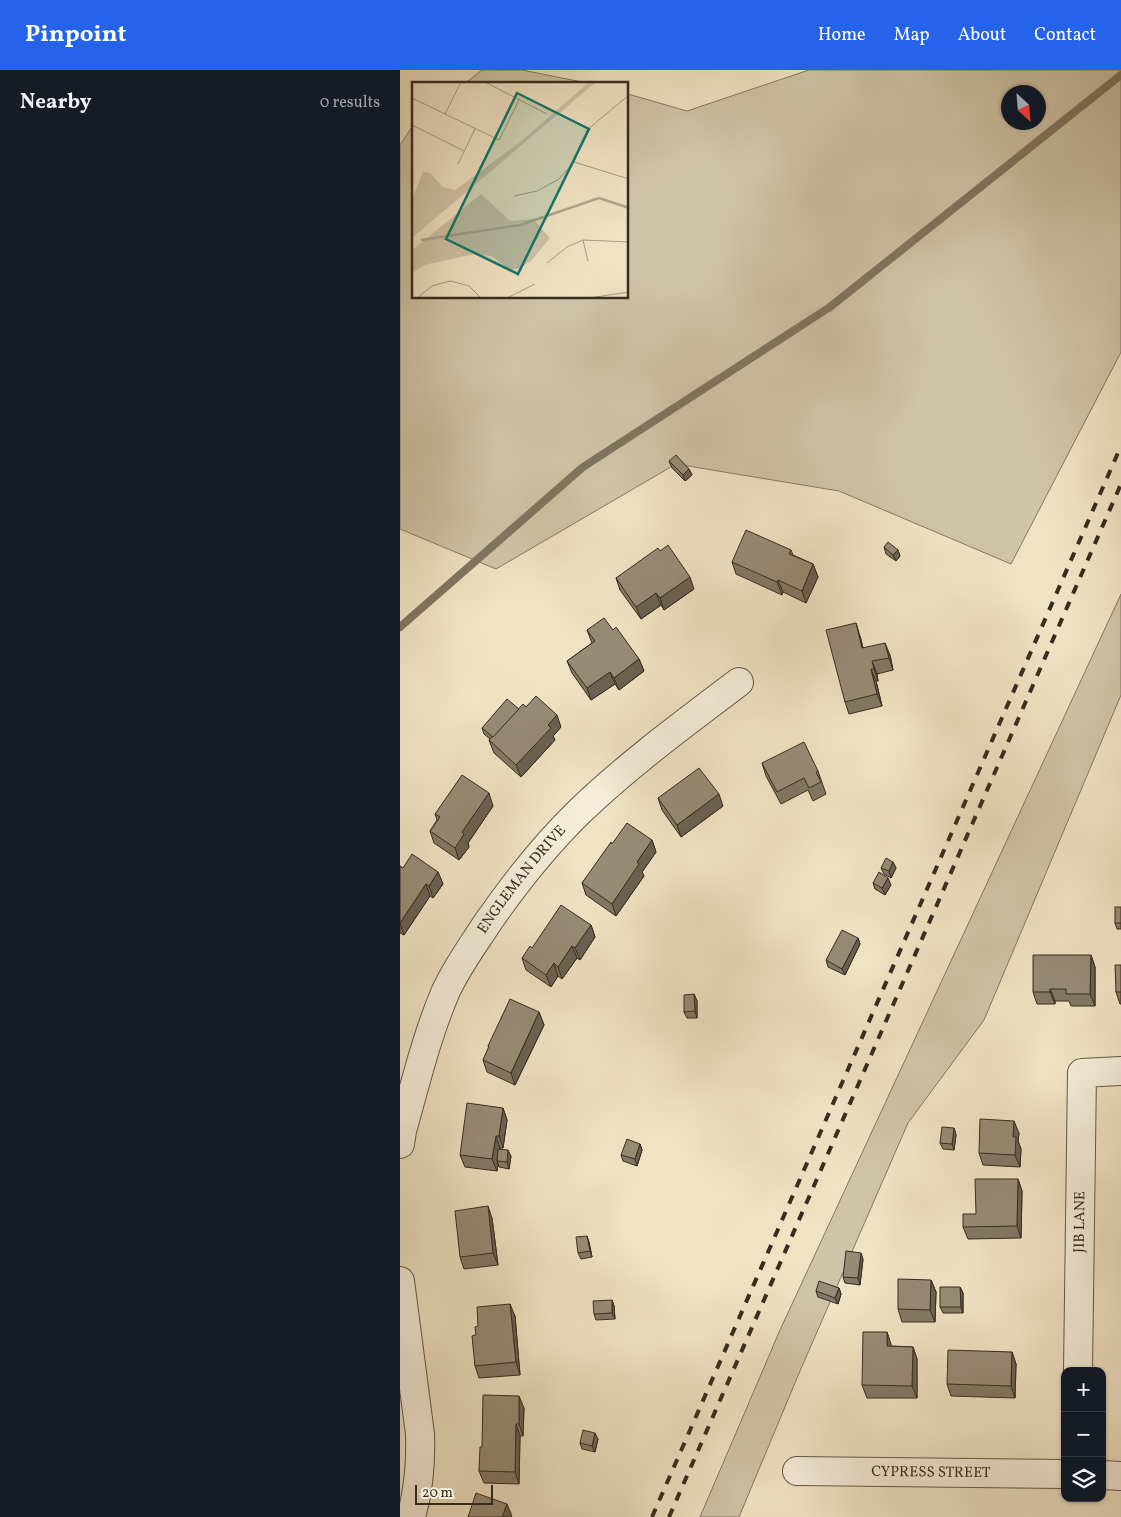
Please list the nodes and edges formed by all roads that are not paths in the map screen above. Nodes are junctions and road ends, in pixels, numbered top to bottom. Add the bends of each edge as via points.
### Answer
1 (739, 682) dead end
2 (1121, 1071) edge
3 (400, 1144) edge
4 (400, 1281) edge
5 (1078, 1367) edge
6 (797, 1471) dead end
7 (1061, 1474) edge
8 (1106, 1475) edge
9 (1121, 1476) edge
10 (411, 1517) edge

1 - 3 street, ENGLEMAN DRIVE via 622,773 579,812 508,894 471,947 446,992 426,1042
2 - 5 street, JIB LANE via 1082,1073
4 - 10 street via 420,1448 416,1499
6 - 7 street, CYPRESS STREET
8 - 9 street

